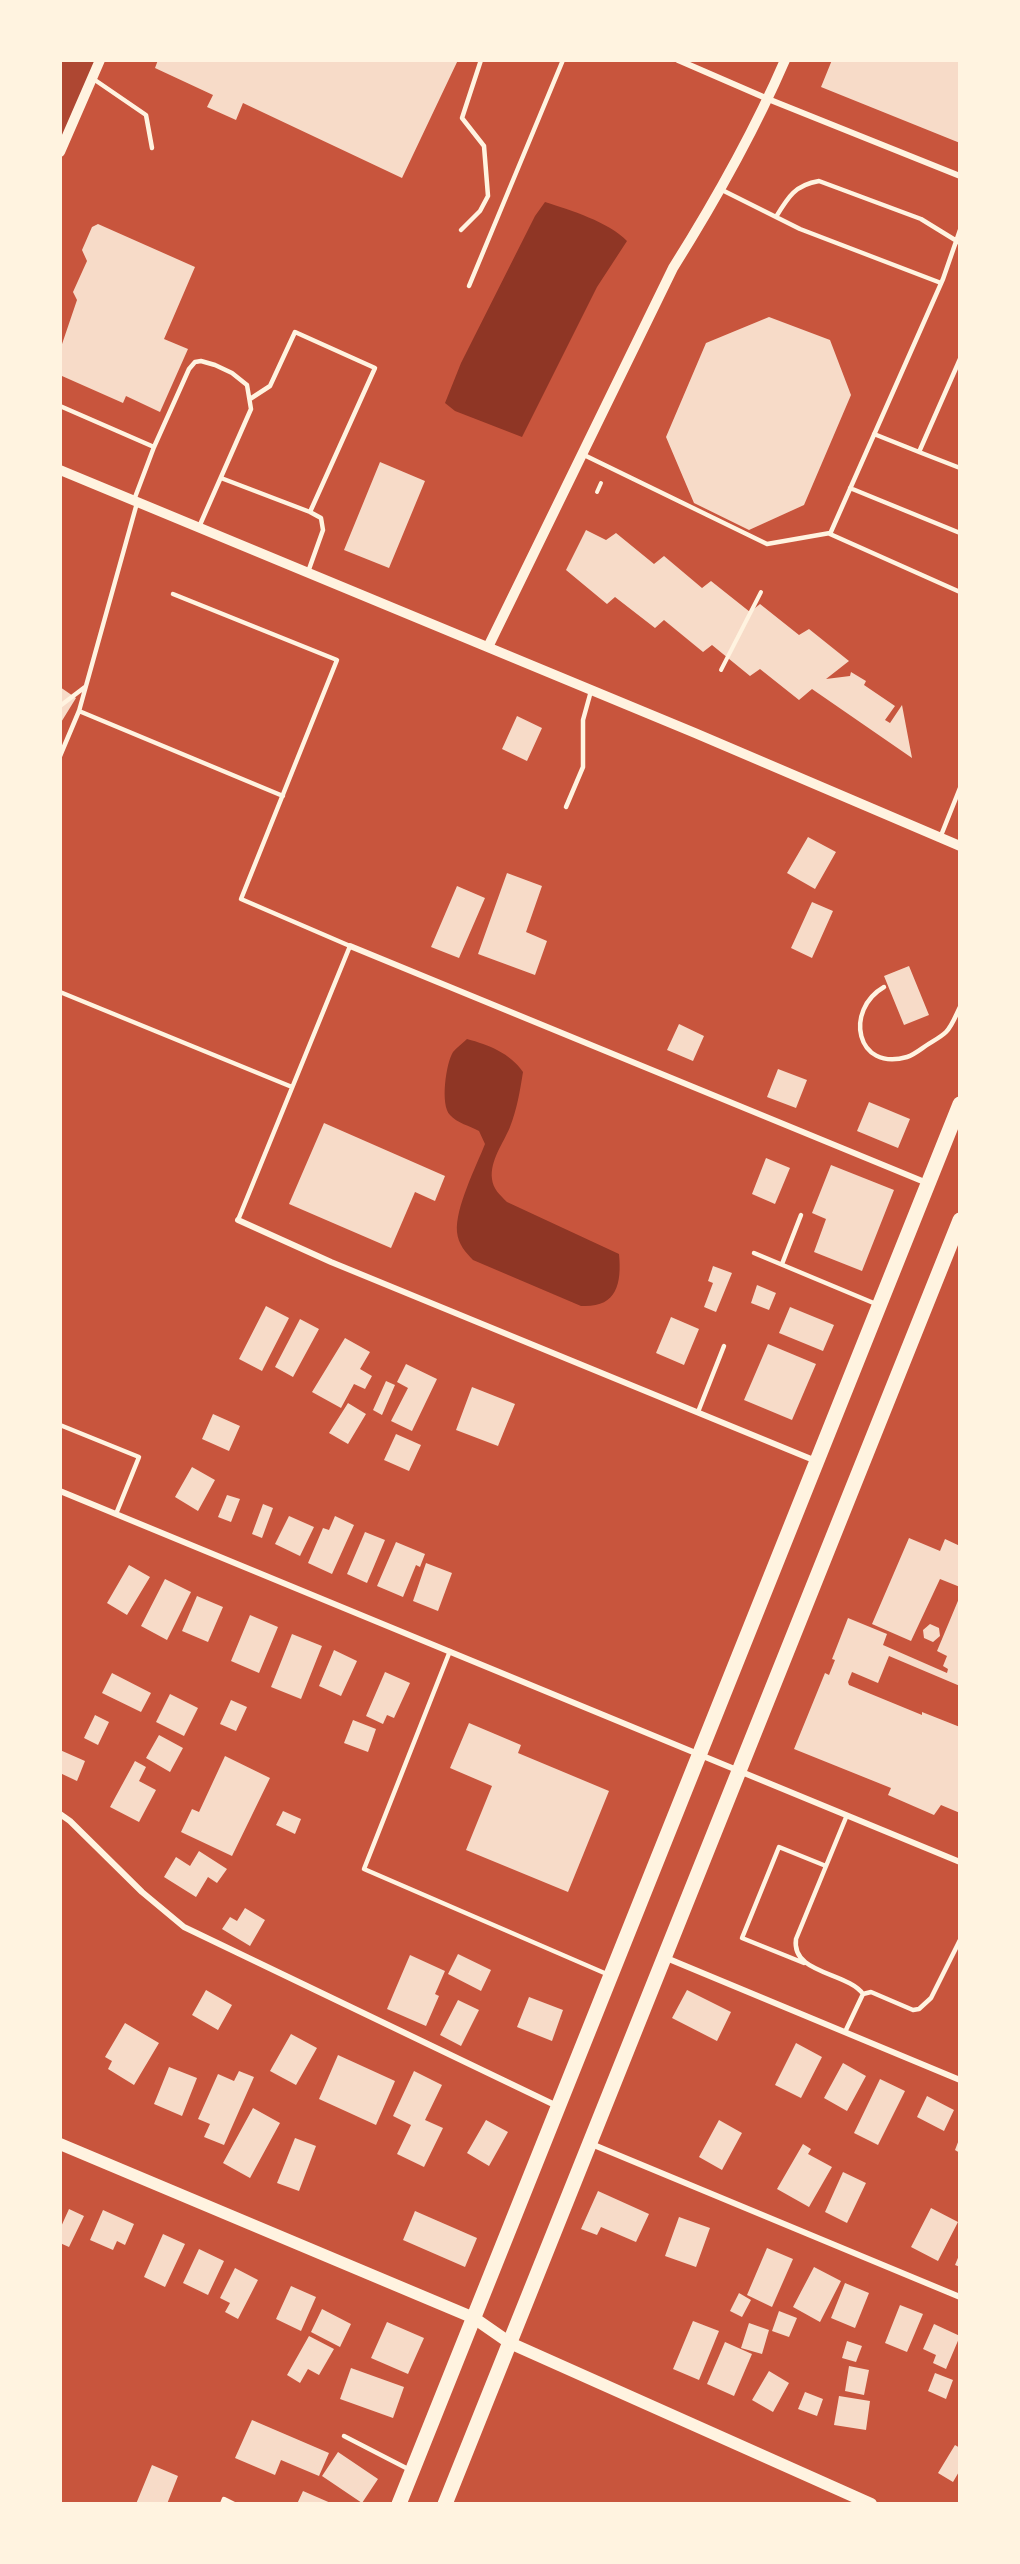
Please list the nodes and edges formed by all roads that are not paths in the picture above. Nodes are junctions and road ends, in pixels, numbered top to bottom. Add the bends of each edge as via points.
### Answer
1 (100, 60) edge
2 (481, 60) edge
3 (563, 60) edge
4 (678, 60) edge
5 (785, 60) edge
6 (92, 78) junction
7 (768, 99) junction
8 (152, 148) dead end
9 (60, 152) edge
10 (960, 176) edge
11 (720, 189) junction
12 (776, 217) junction
13 (461, 230) dead end
14 (960, 230) edge
15 (958, 242) edge
16 (941, 283) junction
17 (469, 286) dead end
18 (960, 359) edge
19 (250, 399) junction
20 (60, 406) edge
21 (874, 434) junction
22 (154, 447) junction
23 (919, 452) junction
24 (582, 454) junction
25 (960, 468) edge
26 (60, 470) edge
27 (221, 478) junction
28 (850, 488) junction
29 (136, 501) junction
30 (310, 512) junction
31 (200, 527) junction
32 (830, 533) junction
33 (960, 533) edge
34 (308, 572) junction
35 (960, 592) edge
36 (173, 594) dead end
37 (488, 647) junction
38 (86, 687) junction
39 (591, 689) junction
40 (60, 706) edge
41 (79, 711) junction
42 (60, 756) edge
43 (960, 788) edge
44 (283, 796) junction
45 (566, 807) dead end
46 (940, 838) junction
47 (960, 846) edge
48 (350, 946) junction
49 (884, 987) dead end
50 (60, 992) edge
51 (960, 1007) edge
52 (292, 1087) junction
53 (960, 1104) edge
54 (929, 1184) junction
55 (801, 1215) dead end
56 (238, 1220) joint
57 (960, 1220) edge
58 (754, 1252) dead end
59 (782, 1264) junction
60 (881, 1306) junction
61 (724, 1346) dead end
62 (698, 1412) junction
63 (60, 1425) edge
64 (818, 1462) junction
65 (60, 1491) edge
66 (116, 1514) junction
67 (450, 1651) junction
68 (700, 1755) junction
69 (739, 1771) junction
70 (60, 1814) edge
71 (847, 1815) junction
72 (960, 1862) edge
73 (826, 1866) junction
74 (960, 1940) edge
75 (663, 1956) junction
76 (807, 1965) junction
77 (611, 1976) junction
78 (863, 1994) junction
79 (845, 2032) junction
80 (960, 2080) edge
81 (559, 2106) junction
82 (589, 2143) junction
83 (60, 2144) edge
84 (960, 2297) edge
85 (474, 2318) junction
86 (510, 2343) junction
87 (344, 2436) dead end
88 (412, 2471) junction
89 (222, 2504) edge
90 (234, 2504) edge
91 (399, 2504) edge
92 (445, 2504) edge
93 (871, 2504) edge

1 - 6 street
2 - 13 lane via 462,118 484,146 488,196 480,211
3 - 17 lane
4 - 7 street
5 - 7 street
6 - 8 lane via 146,115
6 - 9 street
7 - 10 street
7 - 11 street
11 - 12 lane
11 - 24 street via 673,268
12 - 15 lane via 786,200 803,184 819,181 921,219
12 - 16 lane
14 - 15 lane
15 - 16 lane
16 - 21 lane
18 - 23 lane
19 - 22 lane via 247,385 232,373 195,362
19 - 27 lane via 251,409
19 - 30 lane via 270,386 295,332 375,368
20 - 22 lane
21 - 23 lane
21 - 28 lane
22 - 29 lane
23 - 25 lane
24 - 32 lane via 767,544
24 - 37 street
26 - 29 street
27 - 30 lane
27 - 31 lane
28 - 32 lane
28 - 33 lane
29 - 31 street
29 - 38 lane
30 - 34 lane via 321,518 323,530
31 - 34 street
32 - 35 lane
34 - 37 street
36 - 44 lane via 337,660
37 - 39 street
38 - 40 lane
38 - 41 lane
39 - 45 lane via 583,720 583,767
39 - 46 street
41 - 42 lane
41 - 44 lane
43 - 46 lane
44 - 48 lane via 241,899
46 - 47 street
48 - 52 lane
48 - 54 street
49 - 51 lane via 867,1003 858,1021 866,1048 886,1060 908,1057 946,1032
50 - 52 lane
52 - 56 lane
53 - 54 main road
54 - 60 main road
55 - 59 lane
56 - 62 street
57 - 69 main road
58 - 59 lane
59 - 60 lane
60 - 64 main road
61 - 62 lane
62 - 64 street
63 - 66 lane via 139,1457
64 - 68 main road
65 - 66 street
66 - 67 street
67 - 68 street
67 - 77 lane via 364,1869
68 - 69 street
68 - 77 main road
69 - 71 street
69 - 75 main road
70 - 81 street via 184,1927
71 - 72 street
71 - 73 lane
73 - 76 lane via 796,1939 798,1956
73 - 76 lane via 779,1847 742,1938
74 - 78 lane via 931,1998 919,2009 906,2008 871,1992
75 - 79 street
75 - 82 main road
76 - 78 lane via 845,1980
77 - 81 main road
78 - 79 lane
79 - 80 street
81 - 85 main road
82 - 84 street
82 - 86 main road
83 - 85 main road
85 - 86 main road
85 - 88 main road
86 - 92 main road
86 - 93 main road
87 - 88 lane
88 - 91 main road
89 - 90 lane via 224,2499

